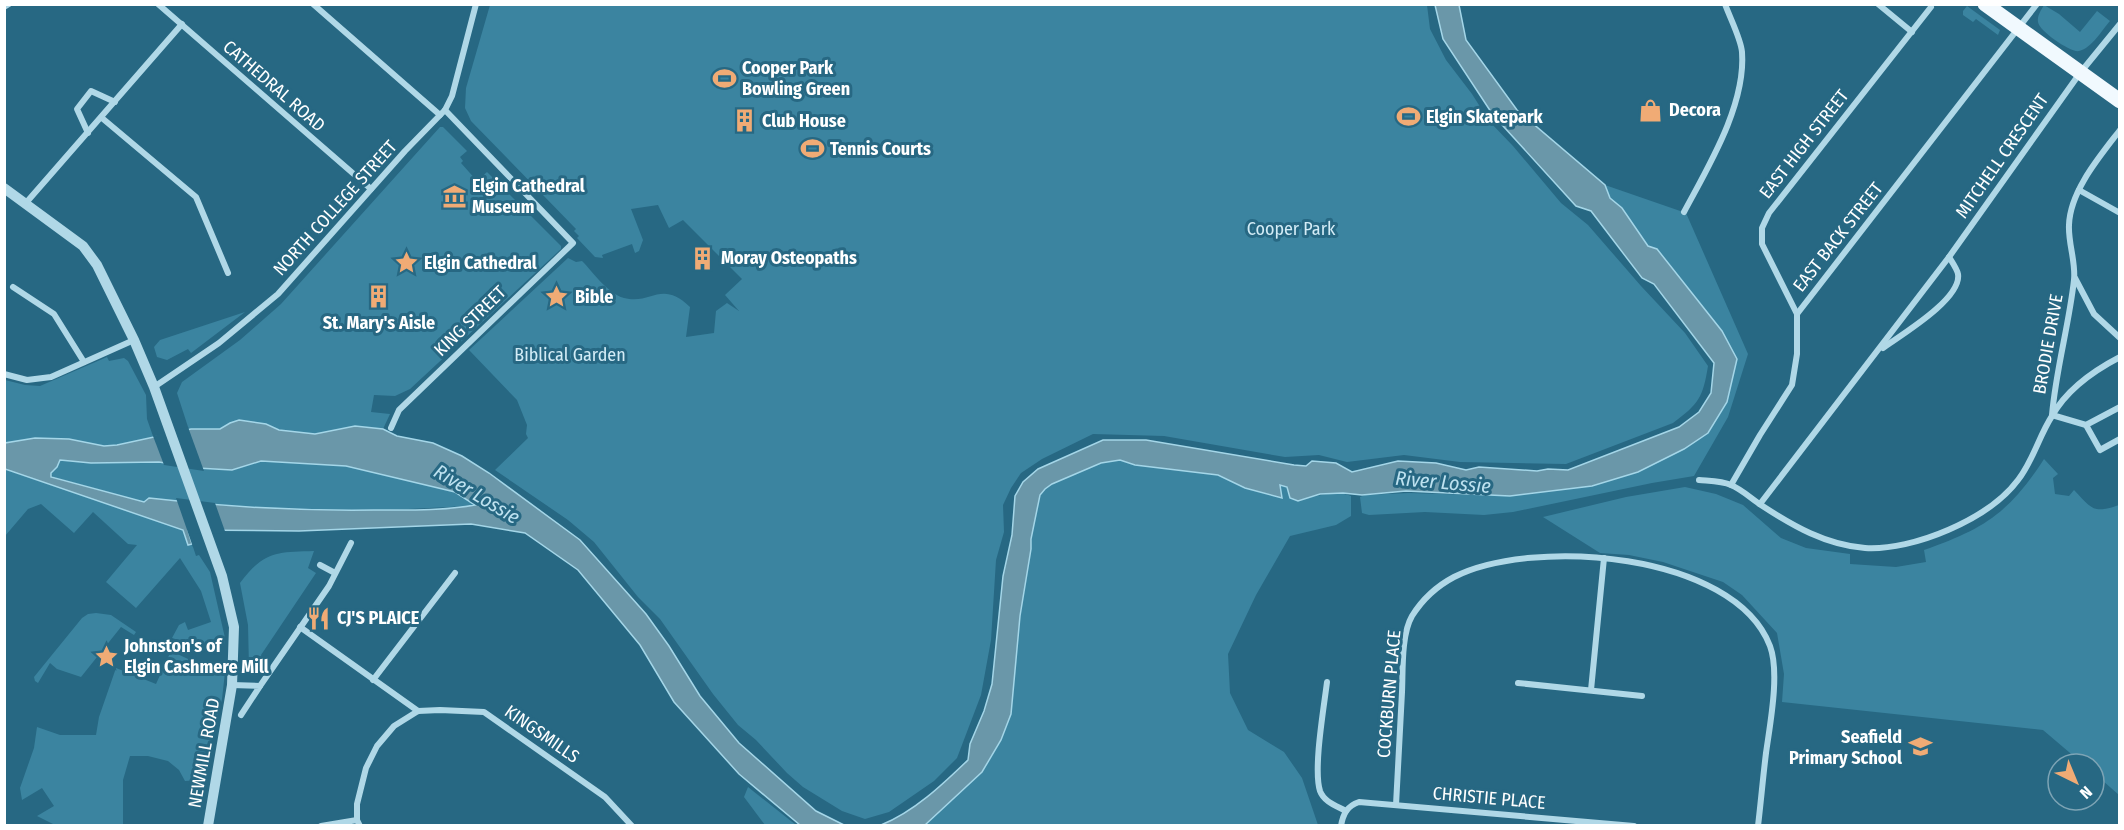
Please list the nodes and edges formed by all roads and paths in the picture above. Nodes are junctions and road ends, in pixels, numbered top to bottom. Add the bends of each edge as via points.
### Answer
1 (9, 4) edge
2 (158, 4) edge
3 (314, 4) edge
4 (476, 4) edge
5 (1725, 4) edge
6 (1878, 4) edge
7 (1985, 4) edge
8 (2037, 4) edge
9 (4, 7) edge
10 (1931, 7) dead end
11 (182, 24) junction
12 (2120, 24) edge
13 (2019, 30) junction
14 (1912, 32) junction
15 (2080, 73) junction
16 (2120, 101) edge
17 (115, 102) junction
18 (442, 112) junction
19 (102, 118) junction
20 (2120, 129) edge
21 (88, 133) junction
22 (4, 188) edge
23 (371, 189) junction
24 (2079, 190) junction
25 (25, 204) junction
26 (1684, 212) dead end
27 (2120, 213) edge
28 (1949, 257) junction
29 (228, 273) dead end
30 (2074, 278) junction
31 (12, 287) dead end
32 (1797, 314) junction
33 (2120, 338) edge
34 (134, 340) junction
35 (1875, 354) junction
36 (2120, 357) edge
37 (84, 362) junction
38 (4, 374) edge
39 (154, 387) junction
40 (2120, 407) edge
41 (2052, 415) junction
42 (2086, 425) junction
43 (391, 428) dead end
44 (2120, 439) edge
45 (1700, 480) dead end
46 (1731, 485) junction
47 (1760, 504) junction
48 (351, 543) dead end
49 (1604, 558) junction
50 (320, 565) dead end
51 (335, 573) junction
52 (455, 573) dead end
53 (300, 627) junction
54 (373, 680) junction
55 (1328, 682) dead end
56 (1518, 683) dead end
57 (232, 685) junction
58 (260, 686) junction
59 (1591, 690) junction
60 (1642, 696) dead end
61 (418, 711) junction
62 (241, 715) dead end
63 (1396, 805) junction
64 (1346, 811) junction
65 (359, 823) edge
66 (1612, 824) edge
67 (208, 825) edge
68 (321, 825) edge
69 (632, 825) edge
70 (1341, 825) edge
71 (1634, 825) edge
72 (1758, 825) edge

1 - 9 street
2 - 11 street, CATHEDRAL ROAD
3 - 18 street, KING STREET
4 - 18 street, NORTH COLLEGE STREET via 452,96
5 - 26 street via 1742,51 1740,87 1719,144
6 - 14 street
7 - 13 main road
8 - 13 street, EAST BACK STREET
10 - 14 street, EAST HIGH STREET
11 - 17 street
11 - 23 street, CATHEDRAL ROAD
12 - 15 street, MITCHELL CRESCENT
13 - 15 main road
13 - 32 street, EAST BACK STREET
14 - 32 street, EAST HIGH STREET via 1769,213 1762,228 1762,244
15 - 16 main road
15 - 28 street, MITCHELL CRESCENT
17 - 19 street
17 - 21 street via 91,91 77,109
18 - 23 street, NORTH COLLEGE STREET
18 - 43 street, KING STREET via 573,243 399,410
19 - 21 street
19 - 29 street via 196,197
20 - 24 street, BRODIE DRIVE
21 - 25 street
22 - 25 street, NEWMILL ROAD
23 - 39 street, NORTH COLLEGE STREET via 278,294 219,343
24 - 27 street
24 - 30 street, BRODIE DRIVE via 2069,225
25 - 34 street, NEWMILL ROAD via 83,246 97,265
28 - 35 street, MITCHELL CRESCENT
28 - 35 street, MITCHELL CRESCENT via 1958,275 1954,292
30 - 33 street, BRODIE DRIVE via 2094,315
30 - 41 street, BRODIE DRIVE
31 - 37 street via 54,314
32 - 46 street, EAST BACK STREET via 1792,385
34 - 37 street
34 - 39 street, NEWMILL ROAD
35 - 47 street, MITCHELL CRESCENT
36 - 41 street, BRODIE DRIVE via 2073,388
37 - 38 street via 39,380
39 - 57 street, NEWMILL ROAD via 228,597 234,627
40 - 42 street
41 - 42 street
41 - 47 street, BRODIE DRIVE via 2018,481 1957,527 1926,539 1864,548 1796,528
42 - 44 street via 2100,450
45 - 46 street, BRODIE DRIVE
46 - 47 street, BRODIE DRIVE
48 - 51 street, NEWMILL ROAD
49 - 59 street
49 - 63 street, COCKBURN PLACE via 1552,556 1492,564 1455,577 1429,594 1411,618 1404,645
49 - 72 street, COCKBURN PLACE via 1669,569 1697,580 1743,609 1762,631 1771,647 1774,674
50 - 51 street
51 - 53 street, NEWMILL ROAD
52 - 54 street
53 - 54 street
53 - 58 street, NEWMILL ROAD
54 - 61 street
55 - 64 street via 1318,775 1321,793
56 - 59 street
57 - 58 street, NEWMILL ROAD
57 - 67 street, NEWMILL ROAD
58 - 62 street, NEWMILL ROAD
59 - 60 street
61 - 65 street via 394,726 377,746 366,768 357,804
61 - 69 street, KINGSMILLS via 484,712 605,797
63 - 64 street, CHRISTIE PLACE via 1359,802
63 - 66 street, CHRISTIE PLACE
64 - 70 street
65 - 68 street
66 - 71 street, CHRISTIE PLACE

